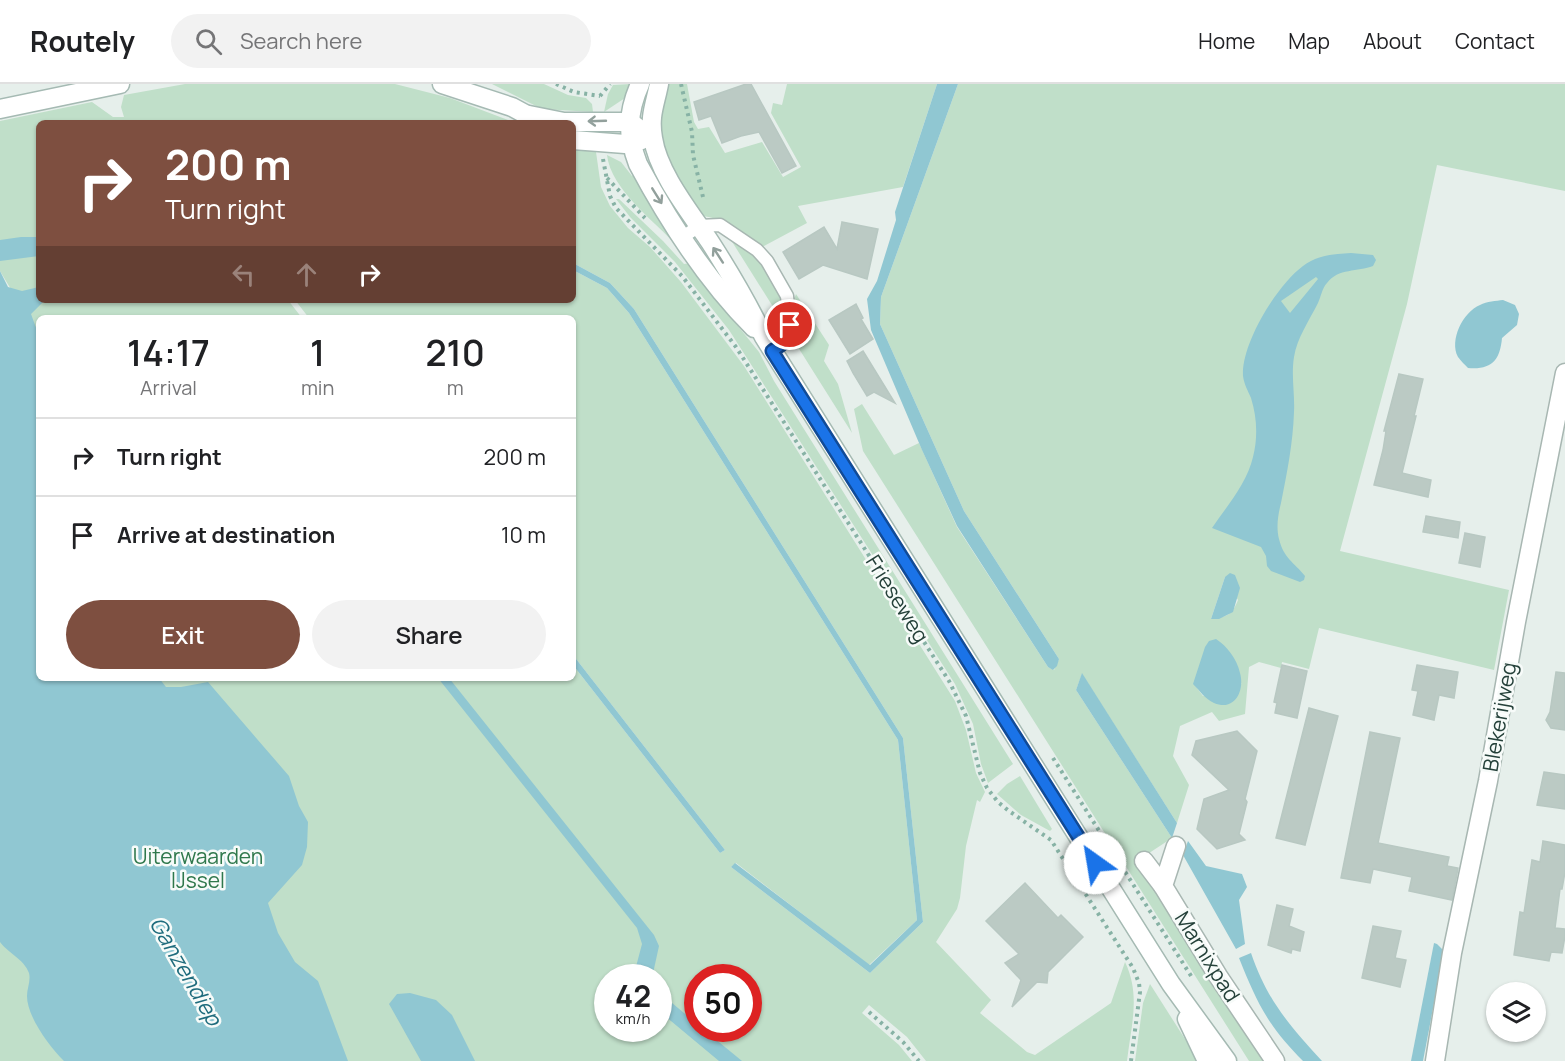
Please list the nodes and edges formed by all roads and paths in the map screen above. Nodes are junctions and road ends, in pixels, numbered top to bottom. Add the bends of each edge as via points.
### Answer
1 (120, 84) edge
2 (442, 84) edge
3 (556, 84) edge
4 (610, 84) edge
5 (640, 84) edge
6 (659, 84) edge
7 (681, 84) edge
8 (85, 88) edge
9 (0, 109) edge
10 (535, 119) edge
11 (576, 122) edge
12 (630, 122) junction
13 (652, 137) junction
14 (576, 140) edge
15 (631, 144) junction
16 (602, 152) dead end
17 (699, 185) dead end
18 (699, 226) junction
19 (683, 237) junction
20 (768, 344) junction
21 (1565, 373) edge
22 (1176, 846) dead end
23 (1144, 861) dead end
24 (1163, 886) junction
25 (1171, 984) junction
26 (869, 1012) dead end
27 (919, 1061) edge
28 (1131, 1061) edge
29 (1207, 1061) edge
30 (1227, 1061) edge
31 (1275, 1061) edge
32 (1435, 1061) edge

1 - 8 main road
2 - 10 main road via 484,96
3 - 4 path via 600,96
5 - 12 main road, Frieseweg
6 - 13 main road via 653,106
7 - 17 path
8 - 9 main road
12 -> 11 main road
12 - 13 main road
12 - 15 main road, Frieseweg
13 - 15 main road
13 - 18 main road, Frieseweg via 667,175
14 - 15 main road
15 -> 19 main road, Frieseweg via 645,177
16 - 28 path, Frieseweg via 613,202 621,215 682,276 747,363 949,681 969,726 987,788 998,802 1054,843 1133,968 1140,992
18 - 19 lane
20 -> 18 main road, Frieseweg via 743,294
18 - 20 lane via 720,225 757,250 785,290 790,334 785,342
19 - 20 main road, Frieseweg via 730,304
20 - 25 main road, Frieseweg
21 - 32 main road, Blekerijweg via 1452,953
22 - 24 main road
23 - 24 main road
24 - 31 main road, Marnixpad
25 - 29 main road, Frieseweg
25 - 30 main road, Frieseweg
26 - 27 path

